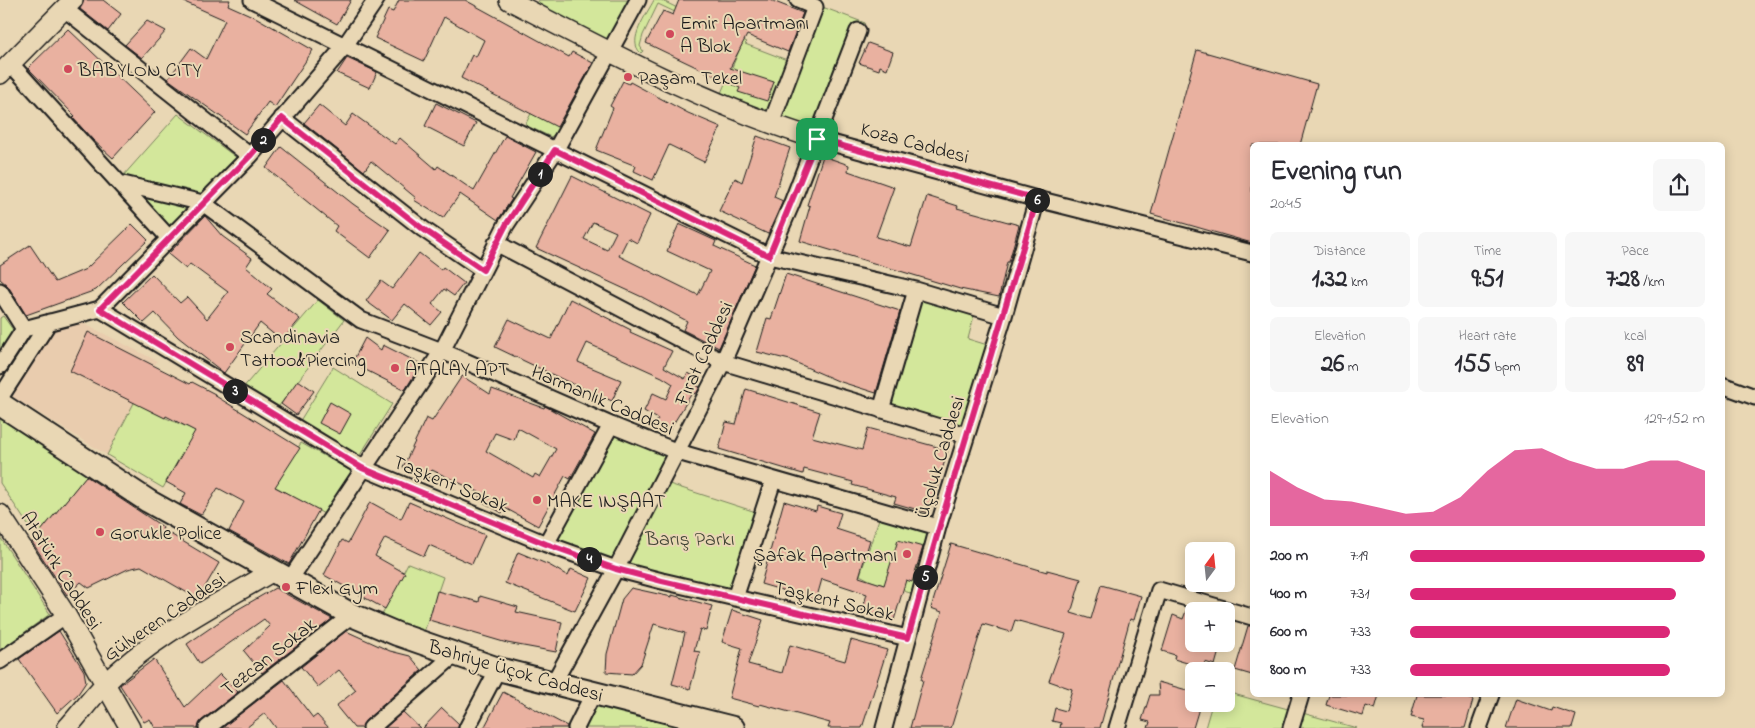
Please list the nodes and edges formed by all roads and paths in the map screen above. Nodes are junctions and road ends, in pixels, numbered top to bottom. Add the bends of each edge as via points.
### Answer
1 (252, 0) edge
2 (376, 0) edge
3 (509, 0) edge
4 (638, 0) edge
5 (798, 0) edge
6 (69, 5) edge
7 (858, 31) dead end
8 (344, 47) junction
9 (609, 52) junction
10 (6, 69) edge
11 (282, 118) junction
12 (771, 124) junction
13 (817, 139) junction
14 (555, 150) junction
15 (250, 156) junction
16 (119, 183) junction
17 (1037, 199) junction
18 (203, 203) junction
19 (169, 238) junction
20 (496, 243) junction
21 (1250, 252) edge
22 (769, 256) junction
23 (483, 270) junction
24 (916, 290) junction
25 (0, 291) edge
26 (100, 309) junction
27 (1004, 316) junction
28 (49, 322) junction
29 (24, 329) junction
30 (442, 352) junction
31 (724, 362) junction
32 (0, 366) edge
33 (1725, 387) edge
34 (1755, 397) edge
35 (0, 398) edge
36 (0, 404) edge
37 (881, 410) junction
38 (611, 425) junction
39 (966, 435) junction
40 (678, 452) junction
41 (362, 468) junction
42 (773, 481) junction
43 (0, 514) edge
44 (938, 527) junction
45 (546, 544) junction
46 (616, 569) junction
47 (281, 576) junction
48 (734, 598) junction
49 (66, 615) junction
50 (352, 616) junction
51 (1250, 616) edge
52 (908, 638) junction
53 (454, 655) junction
54 (0, 661) edge
55 (498, 669) junction
56 (554, 682) junction
57 (105, 684) junction
58 (594, 692) junction
59 (1300, 697) edge
60 (1490, 697) edge
61 (707, 725) edge
62 (67, 728) edge
63 (130, 728) edge
64 (208, 728) edge
65 (371, 728) edge
66 (467, 728) edge
67 (576, 728) edge
68 (733, 728) edge
69 (884, 728) edge
70 (1117, 728) edge
71 (1291, 728) edge
72 (1479, 728) edge

1 - 8 street
2 - 8 street
3 - 9 street, Koza Caddesi
4 - 9 street, Gülveren Caddesi
5 - 12 street via 815,8
6 - 10 street
6 - 15 street
7 - 13 street, Fırat Caddesi
8 - 11 street
8 - 14 street
9 - 12 street, Koza Caddesi
9 - 14 street, Gülveren Caddesi
10 - 16 street
11 - 15 street
11 - 23 street via 423,229
12 - 13 street, Koza Caddesi
13 - 17 street, Koza Caddesi
13 - 22 street, Fırat Caddesi
14 - 20 street, Gülveren Caddesi
14 - 22 street
15 - 18 street
16 - 18 street
16 - 19 street
17 - 21 street, Koza Caddesi
17 - 27 street, Üçoluk Caddesi
18 - 19 street
18 - 30 street, Harmanlık Caddesi via 361,320
19 - 26 street
20 - 23 street, Gülveren Caddesi
20 - 31 street
22 - 24 street
22 - 31 street, Fırat Caddesi
23 - 30 street, Gülveren Caddesi
24 - 27 street
24 - 37 street
25 - 29 street
26 - 28 street
26 - 41 street, Taşkent Sokak
27 - 39 street, Üçoluk Caddesi
28 - 29 street
28 - 35 street
29 - 32 street
30 - 38 street, Harmanlık Caddesi
30 - 41 street, Gülveren Caddesi
31 - 37 street
31 - 40 street, Fırat Caddesi
33 - 34 street
36 - 47 main road, Bahriye Üçok Caddesi via 148,501
37 - 39 street
38 - 40 street, Harmanlık Caddesi
38 - 45 street
39 - 44 street, Üçoluk Caddesi
40 - 42 street, Harmanlık Caddesi
40 - 46 street, Fırat Caddesi
41 - 45 street, Taşkent Sokak
41 - 47 street, Gülveren Caddesi
42 - 44 street, Harmanlık Caddesi
42 - 48 street
43 - 49 street, Atatürk Caddesi
44 - 52 street, Üçoluk Caddesi
45 - 46 street, Taşkent Sokak
46 - 48 street, Taşkent Sokak
46 - 56 street, Fırat Caddesi
47 - 50 main road, Bahriye Üçok Caddesi
47 - 57 street, Gülveren Caddesi via 182,625
48 - 52 street, Taşkent Sokak
49 - 54 street
49 - 57 street, Atatürk Caddesi
50 - 53 main road, Bahriye Üçok Caddesi
50 - 64 street, Tezcan Sokak
51 - 70 street via 1159,590
52 - 69 street, Üçoluk Caddesi
53 - 55 main road, Bahriye Üçok Caddesi
53 - 65 street
55 - 56 main road, Bahriye Üçok Caddesi
55 - 66 street
56 - 58 main road, Bahriye Üçok Caddesi
57 - 62 street, Gülveren Caddesi
57 - 63 street, Atatürk Caddesi
58 - 61 main road, Bahriye Üçok Caddesi
58 - 67 street
59 - 71 street
60 - 72 street
61 - 68 main road, Bahriye Üçok Caddesi

